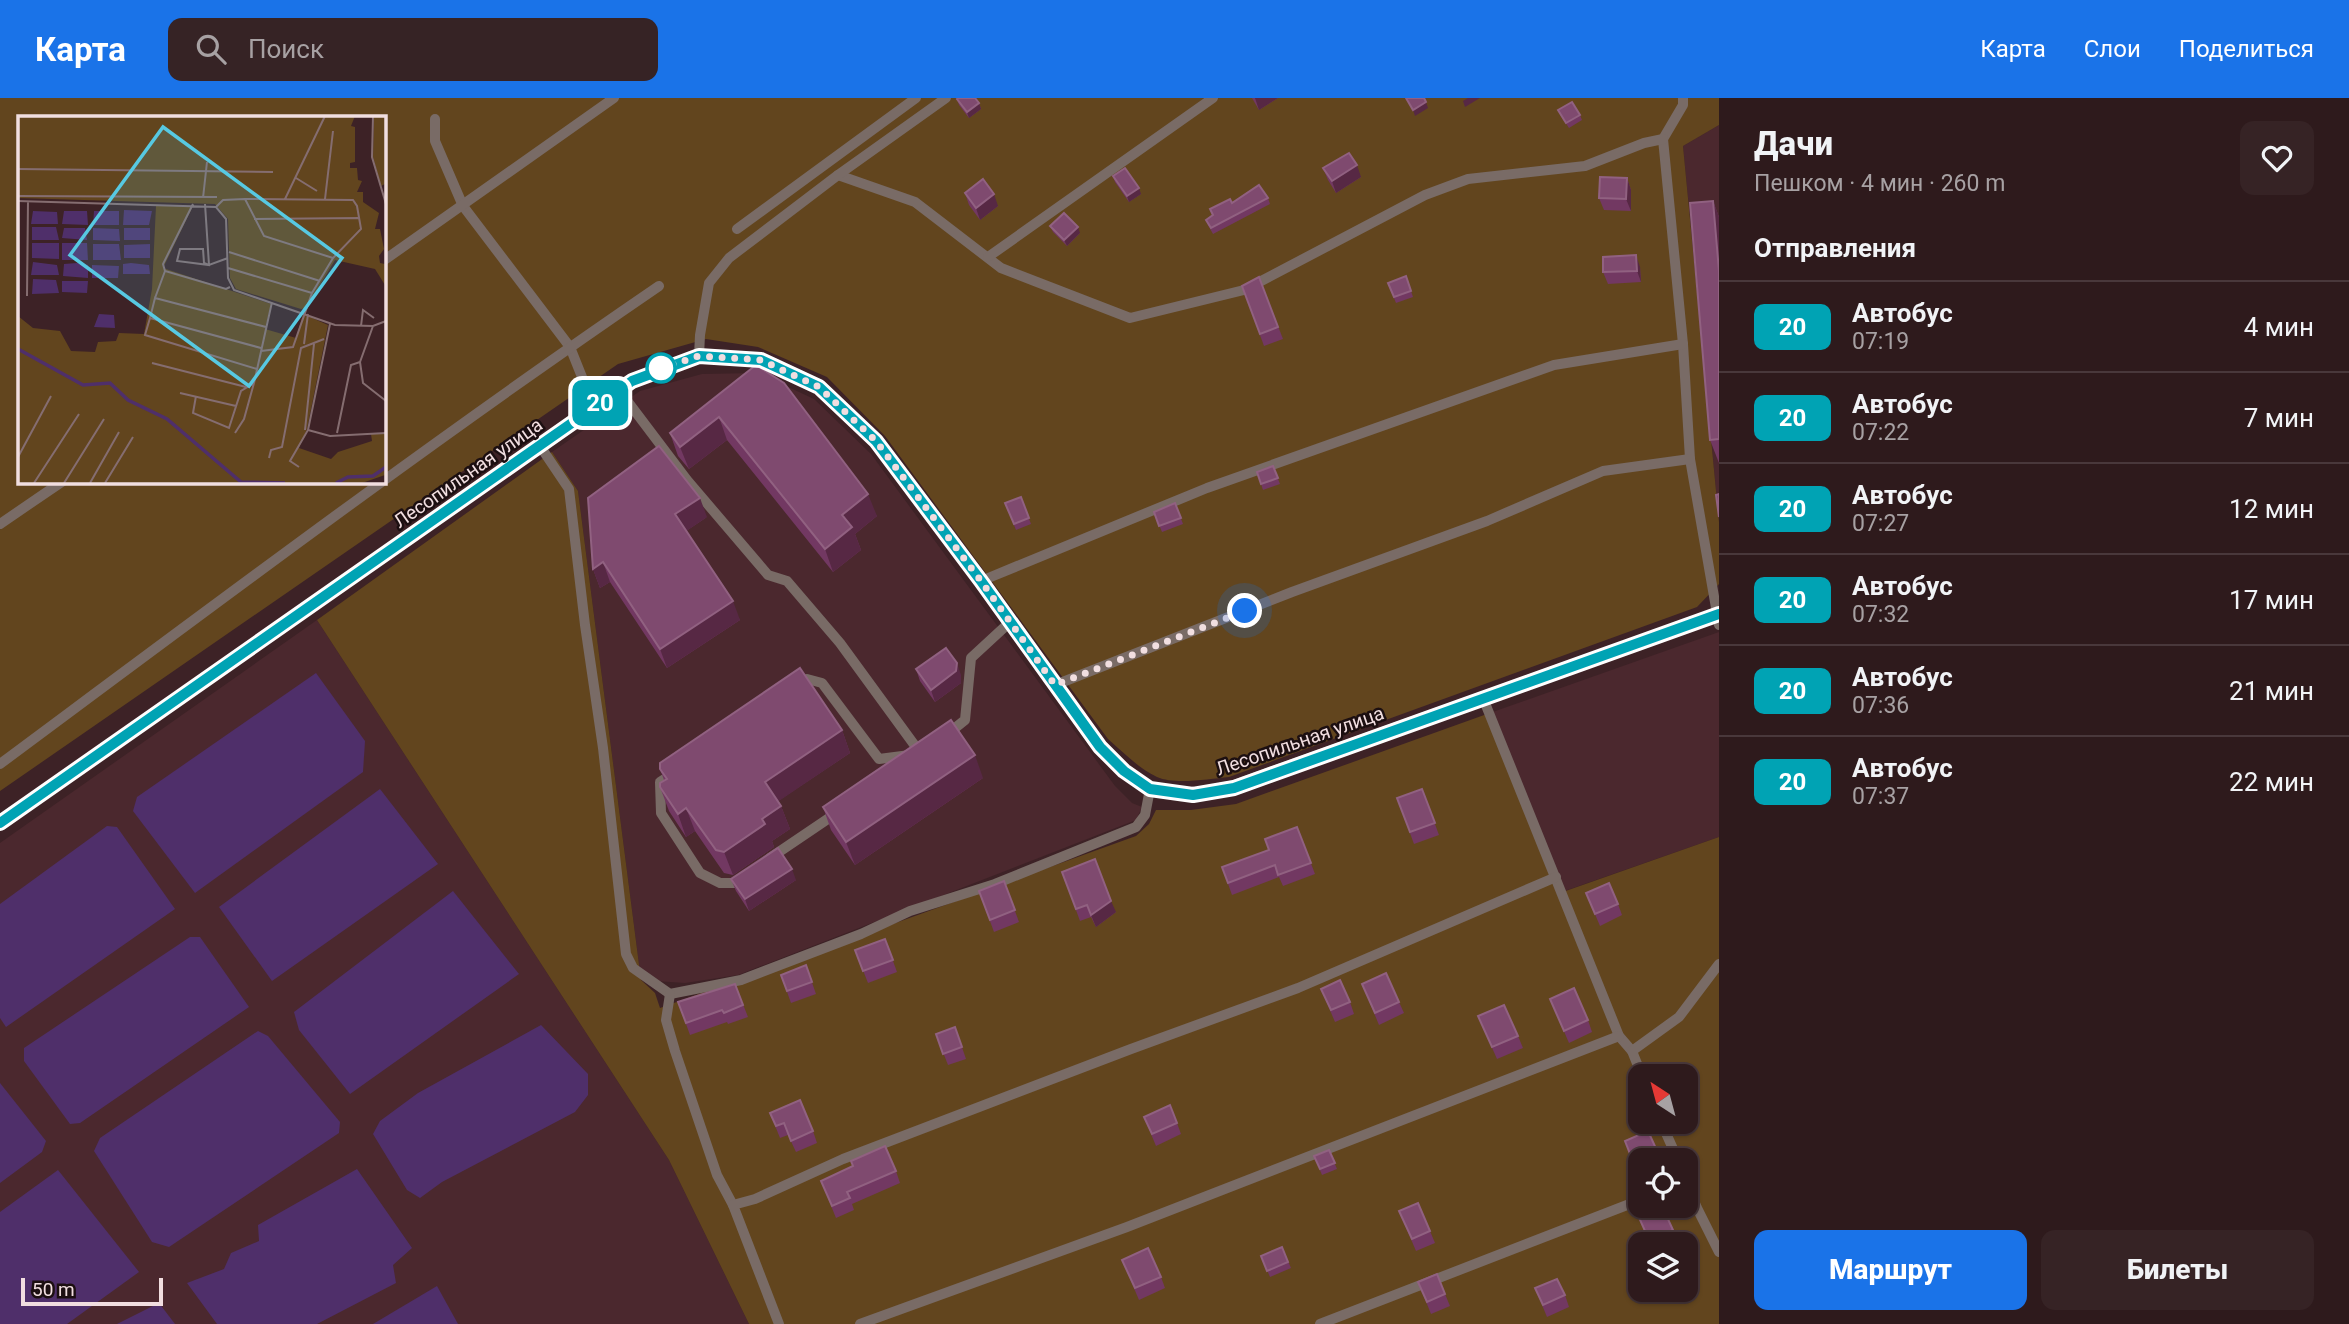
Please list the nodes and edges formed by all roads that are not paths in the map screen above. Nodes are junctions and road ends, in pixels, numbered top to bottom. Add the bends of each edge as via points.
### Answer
1 (614, 98) edge
2 (916, 98) edge
3 (946, 98) edge
4 (1213, 98) edge
5 (1683, 98) edge
6 (435, 119) dead end
7 (1663, 139) junction
8 (838, 174) junction
9 (463, 206) junction
10 (737, 229) dead end
11 (988, 257) junction
12 (385, 260) edge
13 (659, 286) dead end
14 (1683, 344) junction
15 (570, 347) junction
16 (699, 356) junction
17 (619, 390) junction
18 (594, 407) junction
19 (540, 446) junction
20 (1690, 459) junction
21 (385, 481) edge
22 (60, 483) edge
23 (382, 483) edge
24 (0, 524) edge
25 (981, 581) junction
26 (1718, 618) edge
27 (1010, 622) junction
28 (1055, 685) junction
29 (785, 695) edge
30 (1483, 698) junction
31 (921, 754) junction
32 (0, 764) edge
33 (683, 766) edge
34 (900, 769) edge
35 (1150, 789) junction
36 (845, 807) edge
37 (0, 823) edge
38 (1556, 877) junction
39 (1719, 964) edge
40 (670, 994) junction
41 (1619, 1036) junction
42 (1632, 1051) junction
43 (1637, 1064) edge
44 (733, 1205) junction
45 (1628, 1205) edge
46 (1698, 1207) edge
47 (1719, 1252) edge
48 (779, 1324) edge
49 (860, 1324) edge
50 (1320, 1324) edge

1 - 9 lane
2 - 10 lane
3 - 8 lane
4 - 11 lane
5 - 7 lane
6 - 9 lane via 435,141
7 - 11 lane via 1585,166 1468,178 1425,195 1244,290 1130,318 1001,268
7 - 14 lane
8 - 11 lane via 915,202
8 - 16 lane via 729,258 709,283
9 - 12 lane
9 - 15 lane
13 - 15 lane
14 - 20 lane
14 - 25 lane via 1554,365 1207,488
15 - 18 lane
15 - 21 lane
16 - 17 street, Лесопильная улица via 642,376
16 - 25 street, Лесопильная улица via 761,360 819,387 876,441
17 - 18 street, Лесопильная улица
17 - 31 lane via 768,575 787,581 840,643
18 - 19 street, Лесопильная улица
19 - 37 street, Лесопильная улица
19 - 40 lane via 569,489 626,954 634,968
20 - 26 lane
20 - 28 lane via 1602,471 1487,521
22 - 24 lane
23 - 32 lane
25 - 27 street, Лесопильная улица
26 - 30 street, Лесопильная улица
27 - 28 street, Лесопильная улица
27 - 31 lane via 971,658 965,720
28 - 35 street, Лесопильная улица via 1100,747
29 - 31 lane via 807,679 822,683 879,759
30 - 35 street, Лесопильная улица via 1234,788 1193,795
30 - 38 lane
31 - 34 lane
33 - 36 lane via 660,782 661,813 700,873 720,884 735,883
35 - 40 lane via 1145,815 1136,827 741,980
38 - 41 lane
38 - 44 lane via 1298,988 843,1159
39 - 42 lane via 1679,1017
40 - 44 lane via 666,1020 675,1051 717,1175
41 - 42 lane
41 - 49 lane via 1140,1222
42 - 43 lane
44 - 48 lane
45 - 50 lane
46 - 47 lane

